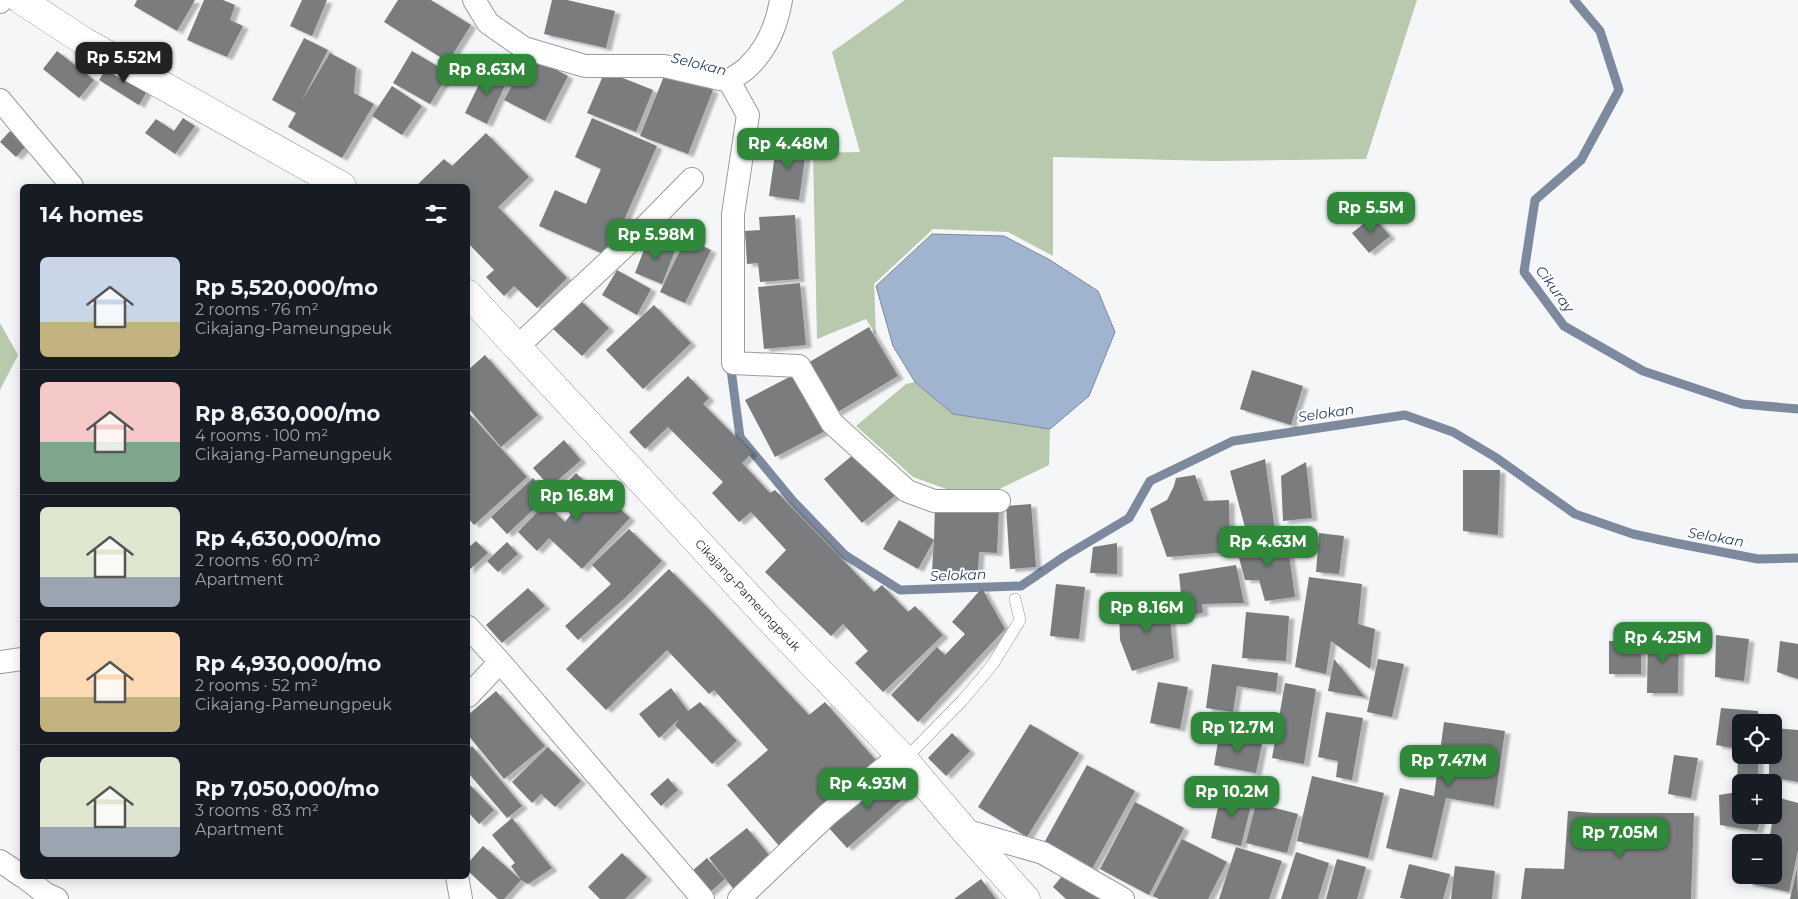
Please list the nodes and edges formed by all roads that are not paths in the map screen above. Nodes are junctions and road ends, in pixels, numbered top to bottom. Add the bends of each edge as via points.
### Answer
1 (21, 0) edge
2 (474, 0) edge
3 (781, 0) edge
4 (729, 81) junction
5 (0, 100) edge
6 (692, 179) dead end
7 (70, 184) edge
8 (338, 184) edge
9 (470, 296) edge
10 (517, 347) junction
11 (999, 500) dead end
12 (1015, 599) dead end
13 (470, 629) edge
14 (20, 660) edge
15 (0, 662) edge
16 (500, 662) junction
17 (470, 694) edge
18 (902, 757) junction
19 (964, 830) junction
20 (0, 861) edge
21 (20, 874) edge
22 (27, 879) edge
23 (458, 879) edge
24 (57, 899) edge
25 (462, 899) edge
26 (703, 899) edge
27 (738, 899) edge
28 (1026, 899) edge
29 (1123, 899) edge

1 - 8 main road via 84,42
2 - 4 street via 488,23 524,48 585,66 664,66
3 - 4 street via 778,17 767,42 748,67
4 - 11 street via 748,115 733,214 733,363 799,366 832,423 907,492 934,501
5 - 7 street
6 - 10 street
9 - 10 main road, Cikajang-Pameungpeuk
10 - 18 main road, Cikajang-Pameungpeuk
12 - 18 lane via 1020,620 993,664 962,701
13 - 16 street
14 - 15 street
16 - 17 street
16 - 26 street
18 - 19 main road, Cikajang-Pameungpeuk
18 - 27 street via 827,815
19 - 28 main road, Cikajang-Pameungpeuk
19 - 29 street via 1043,853
20 - 21 street
22 - 24 street
23 - 25 street

